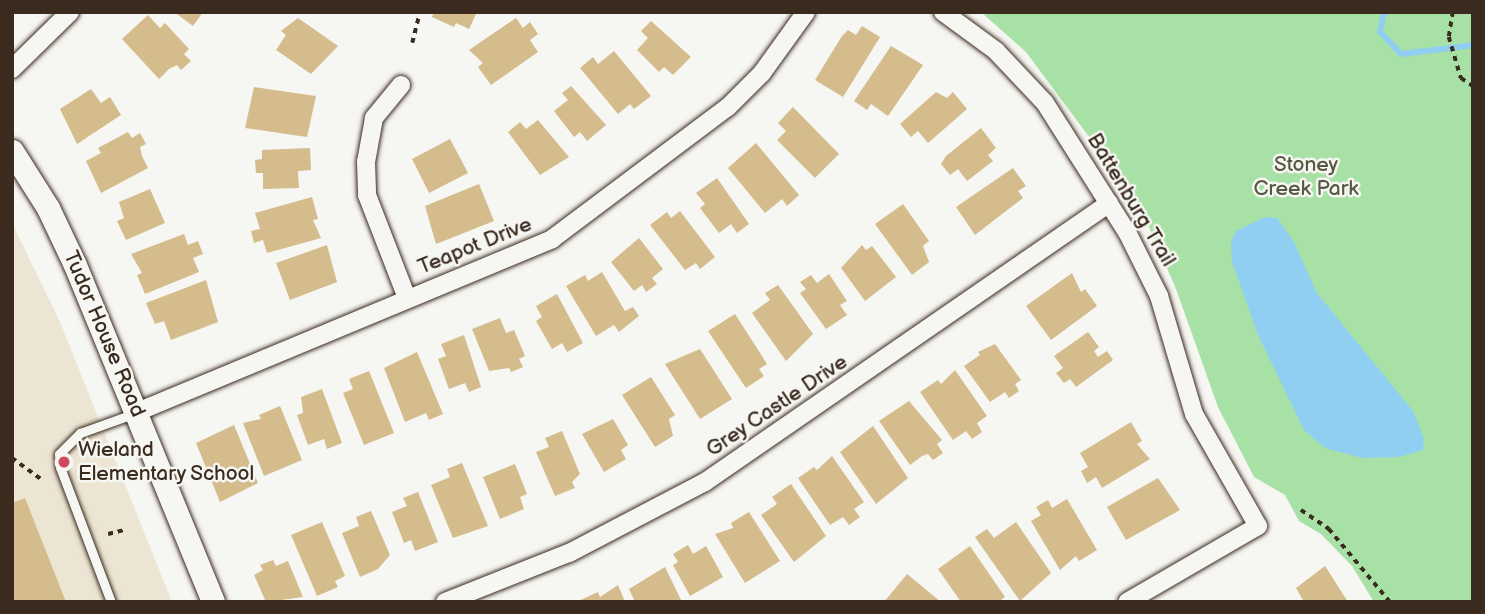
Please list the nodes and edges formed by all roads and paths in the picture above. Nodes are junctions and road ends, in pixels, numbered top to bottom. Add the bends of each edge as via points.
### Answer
1 (71, 12) edge
2 (420, 12) edge
3 (806, 12) edge
4 (943, 12) edge
5 (1453, 12) edge
6 (412, 43) dead end
7 (12, 69) edge
8 (401, 85) dead end
9 (1473, 86) edge
10 (12, 151) edge
11 (1109, 203) junction
12 (407, 298) junction
13 (137, 412) junction
14 (12, 458) edge
15 (41, 479) dead end
16 (1301, 510) dead end
17 (124, 530) dead end
18 (108, 534) dead end
19 (111, 602) edge
20 (213, 602) edge
21 (445, 602) edge
22 (1127, 602) edge
23 (1390, 602) edge

1 - 7 street
2 - 6 path
3 - 12 street, Teapot Drive via 762,72 728,107 589,214 516,257
4 - 11 street, Battenburg Trail via 996,51 1045,103
5 - 9 path via 1448,37 1461,78
8 - 12 street via 373,118 366,162 367,195
10 - 13 street, Tudor House Road via 48,208
11 - 21 street, Grey Castle Drive via 705,482 569,553
11 - 22 street, Battenburg Trail via 1159,296 1194,414 1258,526
12 - 13 street, Teapot Drive
13 - 19 lane via 80,433 59,454
13 - 20 street, Tudor House Road
14 - 15 path
16 - 23 path via 1329,529
17 - 18 path

